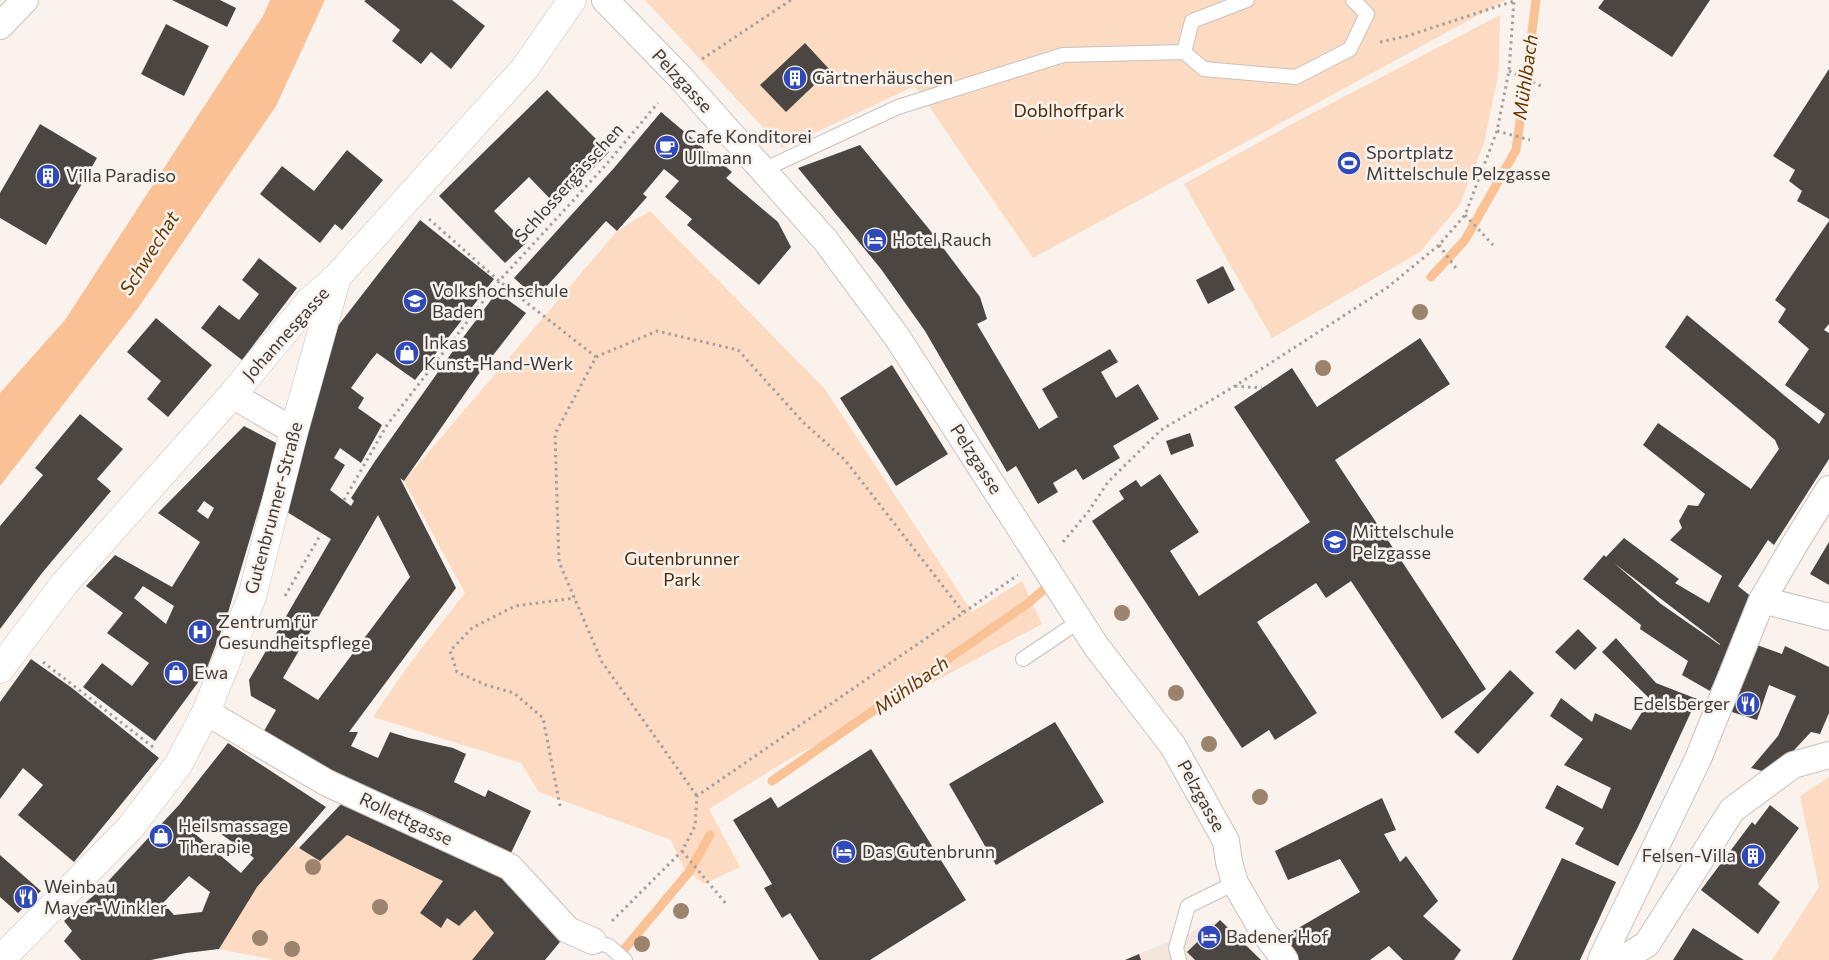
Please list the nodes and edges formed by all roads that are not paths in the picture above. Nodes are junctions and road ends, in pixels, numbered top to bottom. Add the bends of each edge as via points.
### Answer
1 (25, 0) edge
2 (572, 0) edge
3 (605, 0) edge
4 (1247, 0) edge
5 (1353, 0) edge
6 (0, 26) edge
7 (1184, 52) junction
8 (763, 170) junction
9 (337, 277) junction
10 (232, 395) junction
11 (294, 431) junction
12 (1829, 489) edge
13 (1762, 600) junction
14 (1829, 617) edge
15 (1081, 620) junction
16 (1023, 659) dead end
17 (0, 669) edge
18 (206, 712) junction
19 (1829, 755) edge
20 (1236, 883) junction
21 (601, 944) joint
22 (0, 960) edge
23 (625, 960) edge
24 (1179, 960) edge
25 (1285, 960) edge
26 (1600, 960) edge
27 (1621, 960) edge

1 - 6 street
2 - 9 street, Johannesgasse via 525,68
3 - 8 street, Pelzgasse via 681,78
4 - 7 lane via 1192,21
5 - 7 lane via 1367,14 1350,49 1296,77 1204,69
7 - 8 lane via 1063,55 898,106
8 - 15 street, Pelzgasse via 826,241 898,337
9 - 10 street, Johannesgasse via 309,302
9 - 11 street, Gutenbrunner-Straße
10 - 11 street
10 - 17 street, Johannesgasse via 65,583
11 - 18 street, Gutenbrunner-Straße via 252,597
12 - 13 street
13 - 14 street
13 - 26 street via 1698,759
15 - 16 lane
15 - 20 street, Pelzgasse via 1096,646 1173,746 1226,841
18 - 21 street, Rollettgasse via 327,783 510,867 568,930
18 - 22 street, Gutenbrunner-Straße via 178,765 130,828
19 - 27 street via 1793,765 1732,810 1647,944
20 - 24 lane via 1188,906 1176,948
20 - 25 street, Pelzgasse via 1263,932
21 - 23 lane

